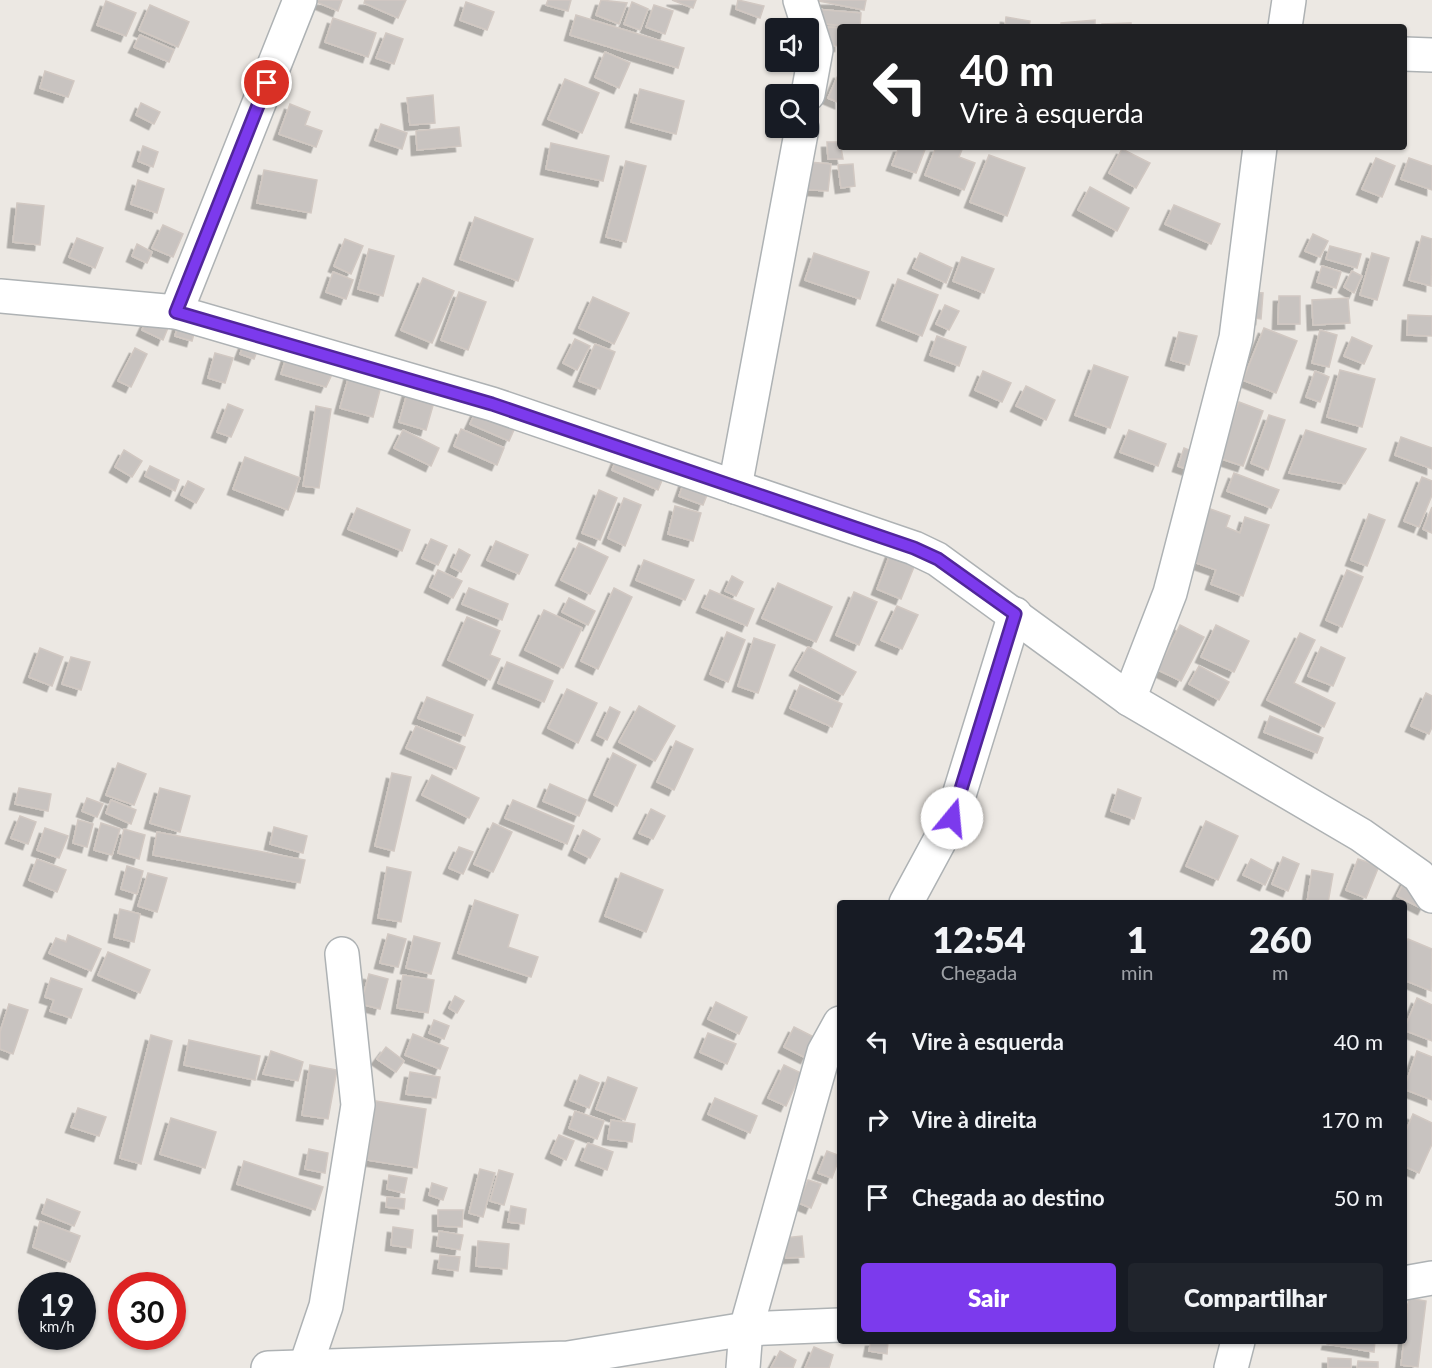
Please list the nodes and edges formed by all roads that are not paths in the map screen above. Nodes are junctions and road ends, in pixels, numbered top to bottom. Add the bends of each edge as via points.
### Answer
1 (300, 0) edge
2 (800, 0) edge
3 (1289, 0) edge
4 (1285, 24) edge
5 (1407, 54) edge
6 (1432, 56) edge
7 (810, 84) edge
8 (800, 138) edge
9 (1260, 150) edge
10 (0, 296) edge
11 (176, 312) junction
12 (735, 487) junction
13 (1015, 614) junction
14 (1129, 699) junction
15 (1432, 896) edge
16 (908, 900) edge
17 (342, 954) dead end
18 (837, 1028) edge
19 (1432, 1278) edge
20 (1407, 1282) edge
21 (837, 1325) edge
22 (746, 1329) junction
23 (1237, 1344) edge
24 (496, 1364) edge
25 (306, 1367) edge
26 (268, 1368) edge
27 (743, 1368) edge
28 (1231, 1368) edge

1 - 11 street
2 - 7 street via 816,50
3 - 4 street
5 - 6 street
8 - 12 street
9 - 14 street via 1236,338 1170,593
10 - 11 street
11 - 12 street via 492,404
12 - 13 street via 914,548 938,559
13 - 14 street
13 - 16 street via 952,818
14 - 15 street via 1361,835 1419,876
17 - 25 street via 358,1105 326,1306
18 - 22 street via 824,1052
19 - 20 street
21 - 22 street
22 - 24 street via 568,1358
22 - 27 street
23 - 28 street
24 - 25 street
25 - 26 street

